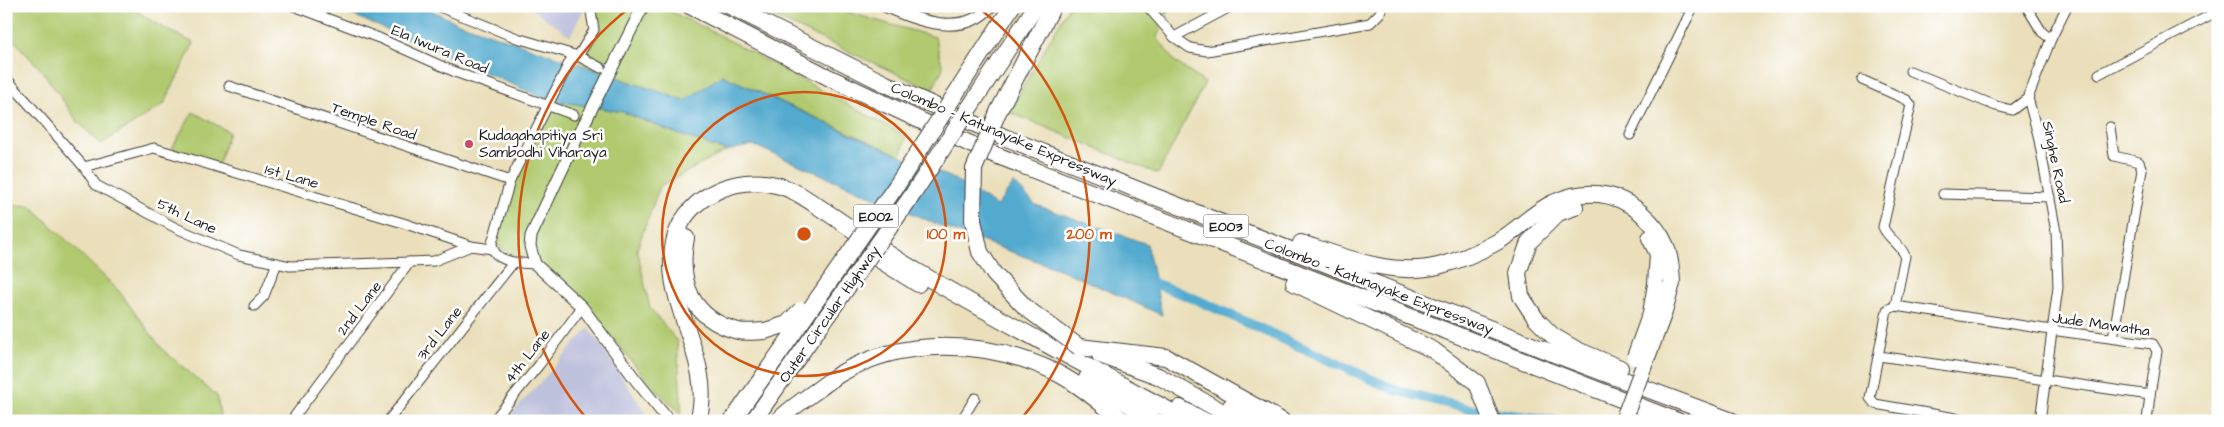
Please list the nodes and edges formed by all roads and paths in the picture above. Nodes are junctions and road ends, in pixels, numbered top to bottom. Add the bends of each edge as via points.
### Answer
1 (294, 6) edge
2 (436, 6) edge
3 (590, 6) edge
4 (643, 6) edge
5 (690, 6) edge
6 (730, 6) edge
7 (884, 6) edge
8 (991, 6) edge
9 (1012, 6) edge
10 (1036, 6) edge
11 (1053, 6) edge
12 (1147, 6) edge
13 (1232, 6) edge
14 (1382, 6) edge
15 (1680, 6) edge
16 (2067, 6) edge
17 (2027, 7) edge
18 (1693, 8) edge
19 (2218, 10) edge
20 (1174, 37) junction
21 (2051, 39) junction
22 (575, 58) junction
23 (601, 68) dead end
24 (1910, 71) dead end
25 (2099, 74) dead end
26 (6, 78) edge
27 (1862, 80) dead end
28 (229, 86) dead end
29 (2028, 98) junction
30 (550, 101) junction
31 (574, 115) dead end
32 (2110, 127) dead end
33 (1630, 135) dead end
34 (84, 167) junction
35 (510, 181) junction
36 (897, 185) junction
37 (1137, 191) junction
38 (1943, 194) dead end
39 (2050, 197) junction
40 (1172, 225) junction
41 (471, 246) junction
42 (492, 249) junction
43 (410, 262) junction
44 (276, 263) junction
45 (512, 263) junction
46 (535, 264) junction
47 (1664, 283) junction
48 (254, 306) dead end
49 (1894, 306) junction
50 (582, 307) junction
51 (2051, 330) junction
52 (2113, 338) junction
53 (1079, 347) junction
54 (1879, 356) junction
55 (1125, 365) junction
56 (1100, 373) junction
57 (1079, 380) junction
58 (2045, 380) junction
59 (2150, 395) junction
60 (975, 398) dead end
61 (291, 421) edge
62 (388, 421) edge
63 (493, 421) edge
64 (668, 421) edge
65 (698, 421) edge
66 (732, 421) edge
67 (753, 421) edge
68 (778, 421) edge
69 (961, 421) edge
70 (1116, 421) edge
71 (1124, 421) edge
72 (1140, 421) edge
73 (1155, 421) edge
74 (1168, 421) edge
75 (1189, 421) edge
76 (1205, 421) edge
77 (1224, 421) edge
78 (1239, 421) edge
79 (1258, 421) edge
80 (1272, 421) edge
81 (1282, 421) edge
82 (1492, 421) edge
83 (1613, 421) edge
84 (1623, 421) edge
85 (1677, 421) edge
86 (1732, 421) edge
87 (1742, 421) edge
88 (1973, 421) edge
89 (2040, 421) edge
90 (2147, 421) edge

1 - 30 street, Ela Iwura Road via 379,38 455,72
2 - 22 street
3 - 22 street via 594,30
4 - 46 street via 531,236
5 - 40 highway, Colombo - Katunayake Expressway / E003 via 828,77 974,146
6 - 37 highway, Colombo - Katunayake Expressway / E003 via 962,120
7 - 8 street via 940,25 968,23
9 - 36 highway, Outer Circular Highway / E002, bridge
10 - 67 highway, Outer Circular Highway / E002, bridge via 913,194
11 - 53 highway, bridge via 998,112 974,169 973,220 980,252 994,274 1026,308
12 - 20 street
13 - 20 street
14 - 20 street via 1370,23 1207,50 1190,48
15 - 18 street
16 - 21 street
17 - 21 street via 2042,32
18 - 33 street
19 - 25 street
21 - 29 street
22 - 23 street
22 - 30 street
24 - 29 street via 2012,110
26 - 34 street, 5th Lane
27 - 49 street via 1907,100 1911,105 1883,227 1886,236 1903,250 1905,256
28 - 35 street, Temple Road
29 - 39 street, Singhe Road
30 - 31 street, Ela Iwura Road
30 - 35 street
32 - 52 street via 2114,156 2139,162 2142,170
34 - 41 street, 1st Lane via 154,148
34 - 44 street, 5th Lane via 96,186 176,228 240,255
35 - 42 street
36 - 57 highway, bridge via 803,308 787,324 765,331 740,332 715,323 698,308 684,284 686,239 696,219 710,205 730,194 750,190 773,192 793,200 897,272
36 - 66 highway, Outer Circular Highway / E002, bridge
37 - 47 highway via 1336,254 1378,266 1412,270 1437,266 1478,252 1553,203 1590,192 1612,195 1631,204 1655,226 1671,258
37 - 86 highway, Colombo - Katunayake Expressway / E003 via 1562,358
38 - 39 street
39 - 51 street, Singhe Road via 2056,232 2058,287
40 - 82 highway via 1434,350 1477,383
40 - 85 highway, Colombo - Katunayake Expressway / E003
41 - 42 street, 1st Lane
41 - 43 street via 434,261
42 - 45 street
43 - 44 street, 5th Lane via 290,266
43 - 61 street, 2nd Lane
44 - 48 street via 264,296
45 - 46 street
45 - 62 street, 3rd Lane
46 - 50 street
47 - 83 highway, bridge
47 - 84 highway, bridge via 1664,312
47 - 87 highway via 1658,254 1647,231 1610,204 1590,202 1558,213 1529,242 1518,273 1521,296 1536,319 1554,336 1577,350
49 - 51 street, Jude Mawatha
49 - 54 street via 1887,310
50 - 63 street, 4th Lane
50 - 64 street
51 - 52 street, Jude Mawatha
51 - 58 street, Singhe Road
52 - 59 street, Jude Mawatha via 2153,344 2157,350
53 - 55 highway
53 - 77 highway
53 - 80 highway via 1166,364
53 - 81 highway via 1166,357
54 - 58 street
54 - 88 street via 1870,398 1875,404
55 - 78 highway via 1158,376
55 - 79 highway via 1160,370
56 - 65 highway via 917,271 800,194 778,185 757,182 734,184 709,194 690,210 676,234 671,261 674,289 699,374
56 - 75 highway
56 - 76 highway via 1153,394
57 - 68 highway via 998,351 923,348 887,355 839,375
57 - 70 highway
57 - 71 highway
57 - 72 highway
57 - 73 highway
57 - 74 highway
58 - 59 street
58 - 89 street, Singhe Road
59 - 90 street, Jude Mawatha
60 - 69 street

